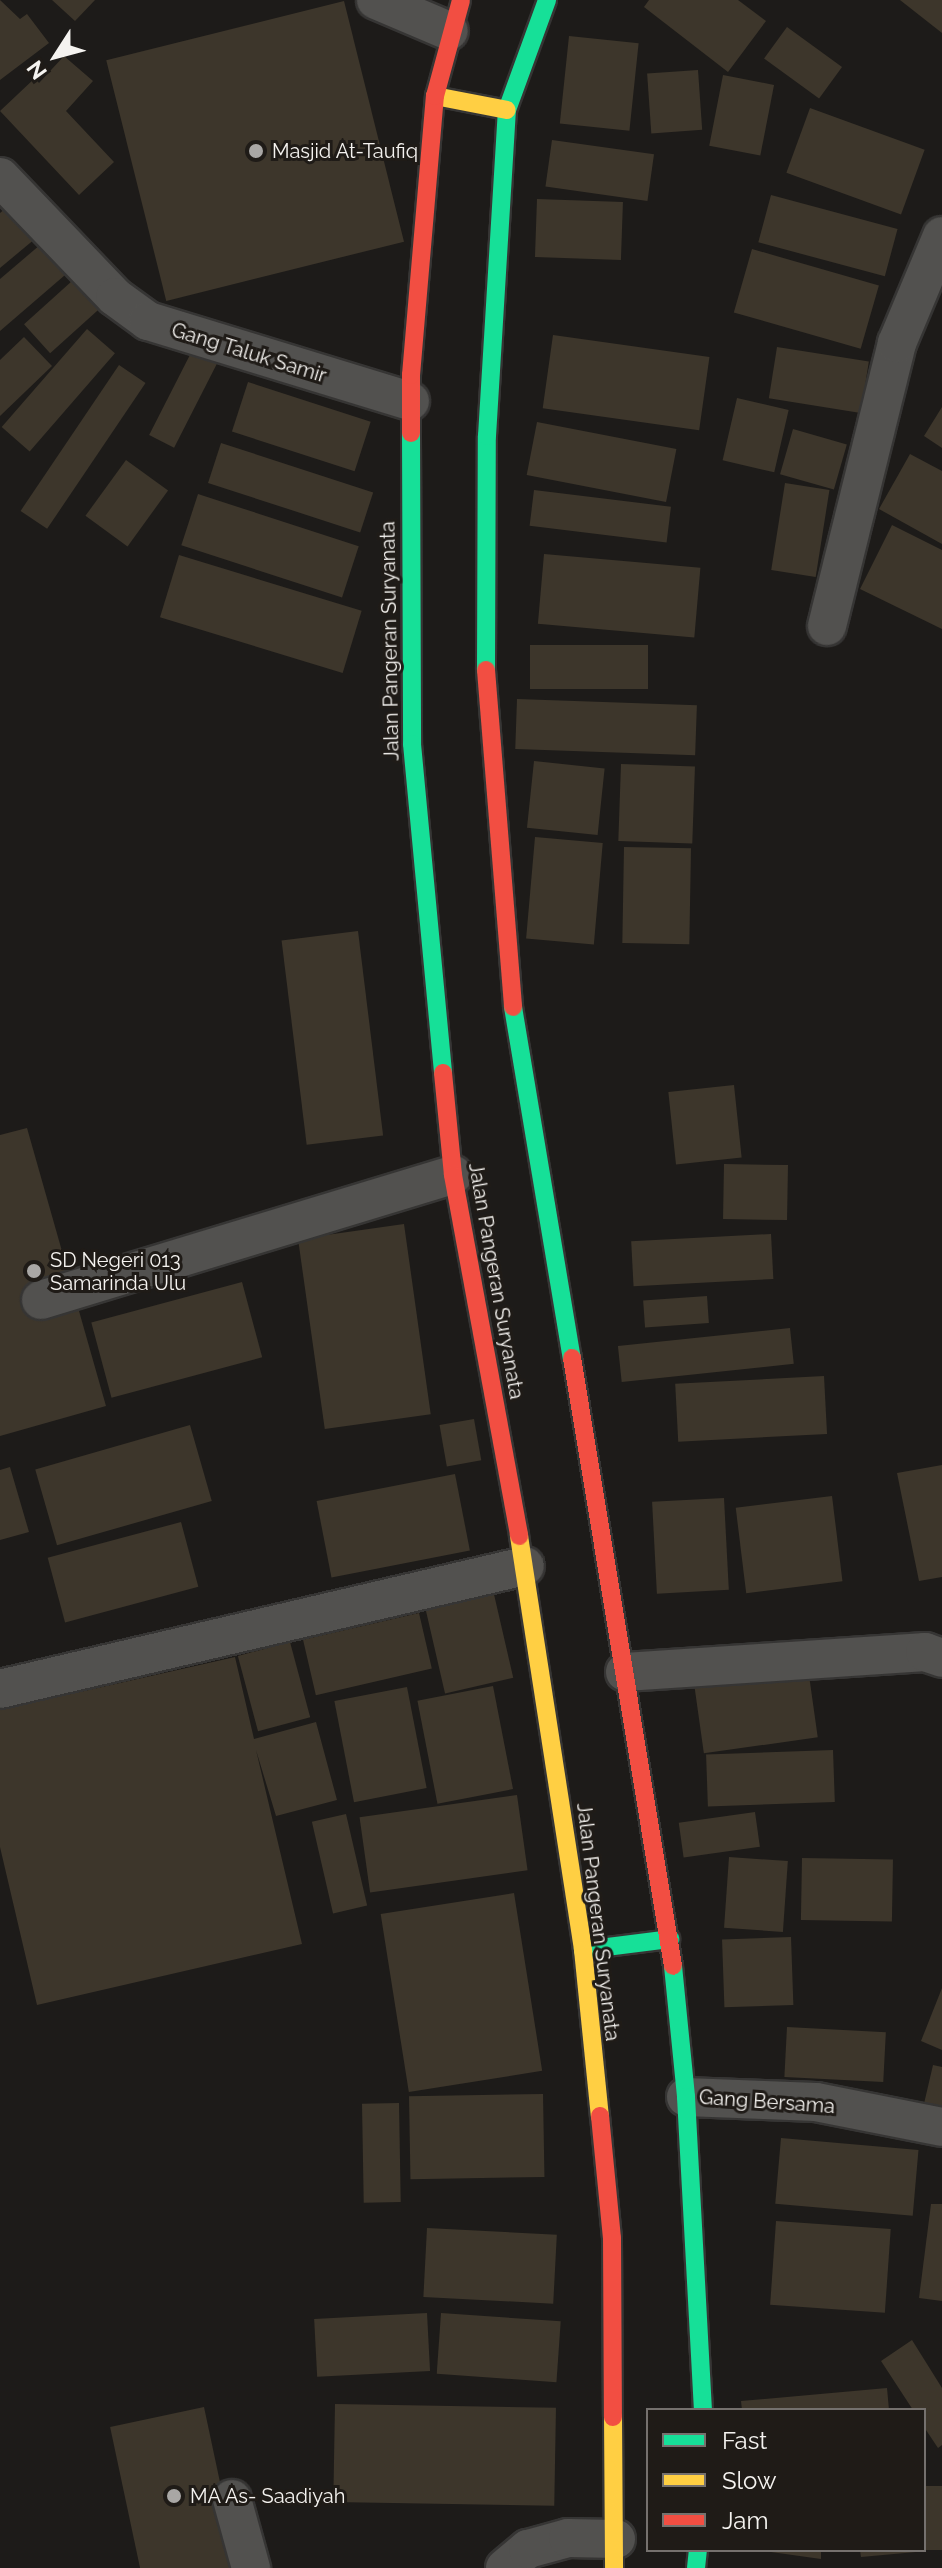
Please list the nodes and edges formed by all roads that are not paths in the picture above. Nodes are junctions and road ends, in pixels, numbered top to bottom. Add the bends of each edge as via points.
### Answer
1 (376, 0) edge
2 (547, 0) edge
3 (455, 15) edge
4 (435, 96) junction
5 (507, 110) junction
6 (0, 177) edge
7 (942, 236) edge
8 (410, 401) junction
9 (827, 626) dead end
10 (453, 1175) junction
11 (41, 1300) dead end
12 (525, 1566) junction
13 (942, 1658) edge
14 (625, 1672) junction
15 (0, 1689) edge
16 (670, 1939) junction
17 (583, 1950) junction
18 (686, 2097) junction
19 (942, 2127) edge
20 (703, 2408) edge
21 (232, 2499) dead end
22 (615, 2554) edge
23 (251, 2568) edge
24 (505, 2568) edge

1 - 3 street
2 - 5 main road
3 - 4 main road, Jalan Pangeran Suryanata
4 - 5 main road
4 - 8 main road, Jalan Pangeran Suryanata
5 - 14 main road via 487,436 486,708 513,1012
6 - 8 street, Gang Taluk Samir via 115,297 148,321
7 - 9 street via 897,343
8 - 10 main road, Jalan Pangeran Suryanata via 412,744
10 - 11 street
10 - 12 main road, Jalan Pangeran Suryanata
12 - 15 street
12 - 17 main road, Jalan Pangeran Suryanata
13 - 14 street via 925,1652
14 - 16 main road
16 - 17 main road
16 - 18 main road
17 - 22 main road, Jalan Pangeran Suryanata via 612,2238
18 - 19 street, Gang Bersama via 816,2102
18 - 20 main road
21 - 23 street
22 - 24 street via 568,2538 528,2549

